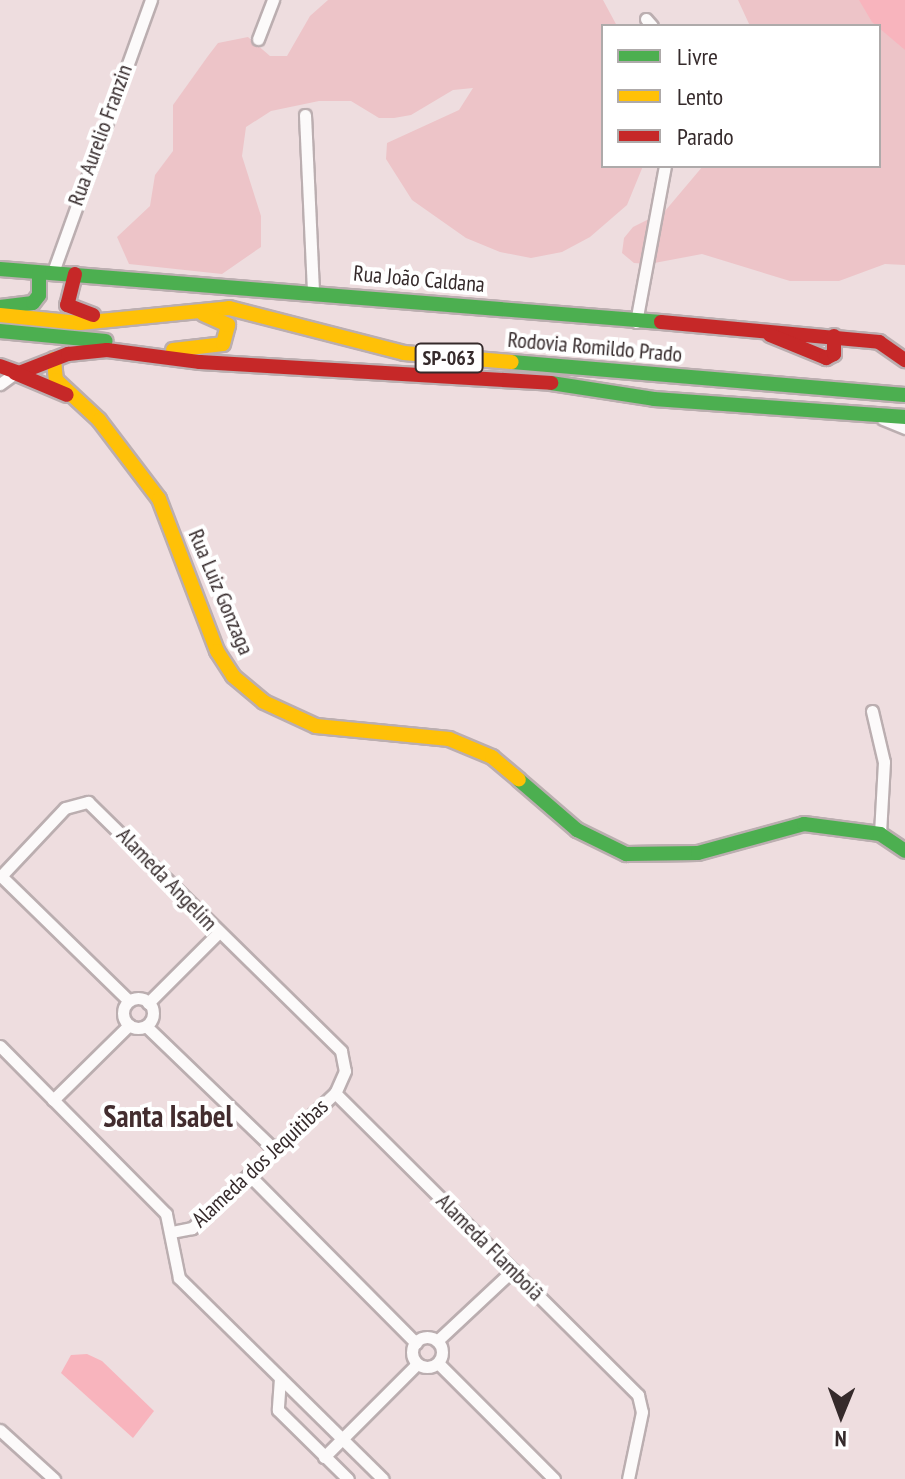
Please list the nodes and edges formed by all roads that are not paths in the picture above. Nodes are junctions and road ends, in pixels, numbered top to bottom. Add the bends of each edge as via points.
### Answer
1 (151, 0) edge
2 (273, 0) edge
3 (258, 39) dead end
4 (305, 115) dead end
5 (665, 168) edge
6 (0, 269) edge
7 (46, 273) junction
8 (75, 274) junction
9 (313, 291) junction
10 (0, 307) edge
11 (0, 315) edge
12 (120, 321) junction
13 (636, 322) junction
14 (757, 329) junction
15 (0, 331) edge
16 (834, 336) junction
17 (151, 352) junction
18 (54, 359) junction
19 (905, 360) edge
20 (0, 366) edge
21 (15, 373) junction
22 (0, 384) edge
23 (905, 395) edge
24 (75, 397) junction
25 (905, 405) edge
26 (875, 416) junction
27 (905, 417) edge
28 (905, 428) edge
29 (872, 711) dead end
30 (880, 834) junction
31 (905, 851) edge
32 (0, 876) edge
33 (219, 932) junction
34 (129, 1001) junction
35 (148, 1003) junction
36 (129, 1025) junction
37 (146, 1026) junction
38 (331, 1039) joint
39 (0, 1046) edge
40 (335, 1093) junction
41 (53, 1100) junction
42 (274, 1149) junction
43 (249, 1175) junction
44 (172, 1232) junction
45 (513, 1270) junction
46 (437, 1341) junction
47 (416, 1343) junction
48 (438, 1363) junction
49 (417, 1364) junction
50 (280, 1378) junction
51 (0, 1430) edge
52 (344, 1438) junction
53 (324, 1457) junction
54 (54, 1479) edge
55 (348, 1479) edge
56 (383, 1479) edge
57 (554, 1479) edge
58 (628, 1479) edge

1 - 7 street, Rua Aurelio Franzin
2 - 3 street
4 - 9 street
5 - 13 street
6 - 7 main road, Rua João Caldana
7 - 8 main road, Rua João Caldana
7 - 10 main road via 33,303
8 - 9 main road, Rua João Caldana
8 - 12 main road via 67,293 69,308
9 - 13 main road, Rua João Caldana
11 - 12 main road, Rodovia Romildo Prado / SP-063
12 - 17 main road via 197,313 228,325 228,338 211,349
12 - 23 main road, Rodovia Romildo Prado / SP-063 via 229,308 404,353
13 - 14 main road, Rua João Caldana
14 - 16 main road, Rua João Caldana
14 - 16 main road via 826,358 834,354
15 - 17 main road, Rodovia Romildo Prado / SP-063
16 - 19 main road, Rua João Caldana via 879,342
17 - 18 main road via 85,350
17 - 25 main road, Rodovia Romildo Prado / SP-063 via 292,355
17 - 26 main road via 545,382 654,399
18 - 21 main road
18 - 24 main road, Rua Luiz Gonzaga via 53,376
20 - 21 main road, Rua Luiz Gonzaga
21 - 22 street
21 - 24 main road, Rua Luiz Gonzaga
24 - 30 main road, Rua Luiz Gonzaga via 125,450 159,499 217,651 233,676 291,718 350,733 449,739 492,757 577,830 626,854 698,853 804,824
26 - 27 main road
26 - 28 street
29 - 30 street via 884,762
30 - 31 main road, Rua Luiz Gonzaga
32 - 33 street, Alameda Angelim via 65,808 88,802
32 - 34 street
33 - 35 street
33 - 38 street, Alameda Angelim
34 - 35 street
34 - 36 street via 123,1013
35 - 37 street via 153,1012
36 - 37 street
36 - 41 street
37 - 42 street
38 - 40 street, Alameda dos Jequitibas via 345,1060
39 - 41 street
40 - 42 street, Alameda dos Jequitibas
40 - 45 street, Alameda Flamboiã
41 - 44 street via 166,1214
42 - 43 street, Alameda dos Jequitibas
43 - 44 street, Alameda dos Jequitibas via 192,1228
43 - 47 street
44 - 50 street via 179,1278
45 - 46 street
45 - 58 street, Alameda Flamboiã via 641,1403
46 - 47 street via 424,1338
46 - 48 street via 442,1350
47 - 49 street via 412,1352
48 - 49 street
48 - 57 street
49 - 52 street
50 - 52 street
50 - 53 street via 278,1410
51 - 54 street
52 - 53 street
52 - 56 street
53 - 55 street

